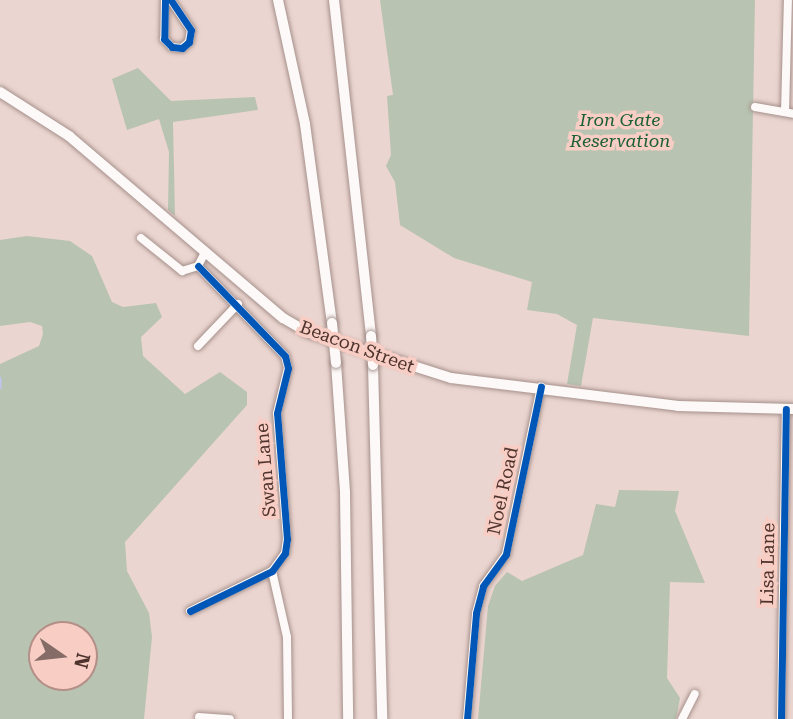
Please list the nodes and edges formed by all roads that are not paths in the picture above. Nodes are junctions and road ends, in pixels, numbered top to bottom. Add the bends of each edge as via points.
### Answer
1 (165, 0) edge
2 (171, 0) edge
3 (278, 0) edge
4 (334, 0) edge
5 (788, 0) edge
6 (790, 68) edge
7 (0, 92) edge
8 (755, 107) dead end
9 (789, 113) edge
10 (141, 238) dead end
11 (205, 252) junction
12 (198, 266) junction
13 (238, 304) junction
14 (198, 346) dead end
15 (541, 387) junction
16 (789, 409) edge
17 (789, 505) edge
18 (272, 571) junction
19 (190, 611) dead end
20 (782, 661) junction
21 (793, 661) edge
22 (695, 694) dead end
23 (199, 717) edge
24 (230, 719) edge
25 (288, 719) edge
26 (348, 719) edge
27 (382, 719) edge
28 (467, 719) edge
29 (682, 719) edge
30 (781, 719) edge

1 - 2 street via 164,39 181,48 189,42 191,30
3 - 26 highway, bridge via 305,124 336,363 345,493
4 - 27 highway, bridge via 373,365
5 - 6 street
6 - 9 street
7 - 11 main road, Beacon Street via 69,136
8 - 9 street
10 - 12 street via 182,271
11 - 12 street
11 - 15 main road, Beacon Street via 282,318 307,332 451,378
12 - 13 street, Swan Lane
13 - 14 street
13 - 18 street, Swan Lane via 280,346 288,368 277,413 287,539 285,552
15 - 16 main road, Beacon Street via 678,406
15 - 28 street, Noel Road via 506,554 483,586 476,613
16 - 17 street, Lisa Lane
17 - 20 street, Lisa Lane
18 - 19 street
18 - 25 street via 286,628
20 - 21 street
20 - 30 street, Lisa Lane
22 - 29 street
23 - 24 street

